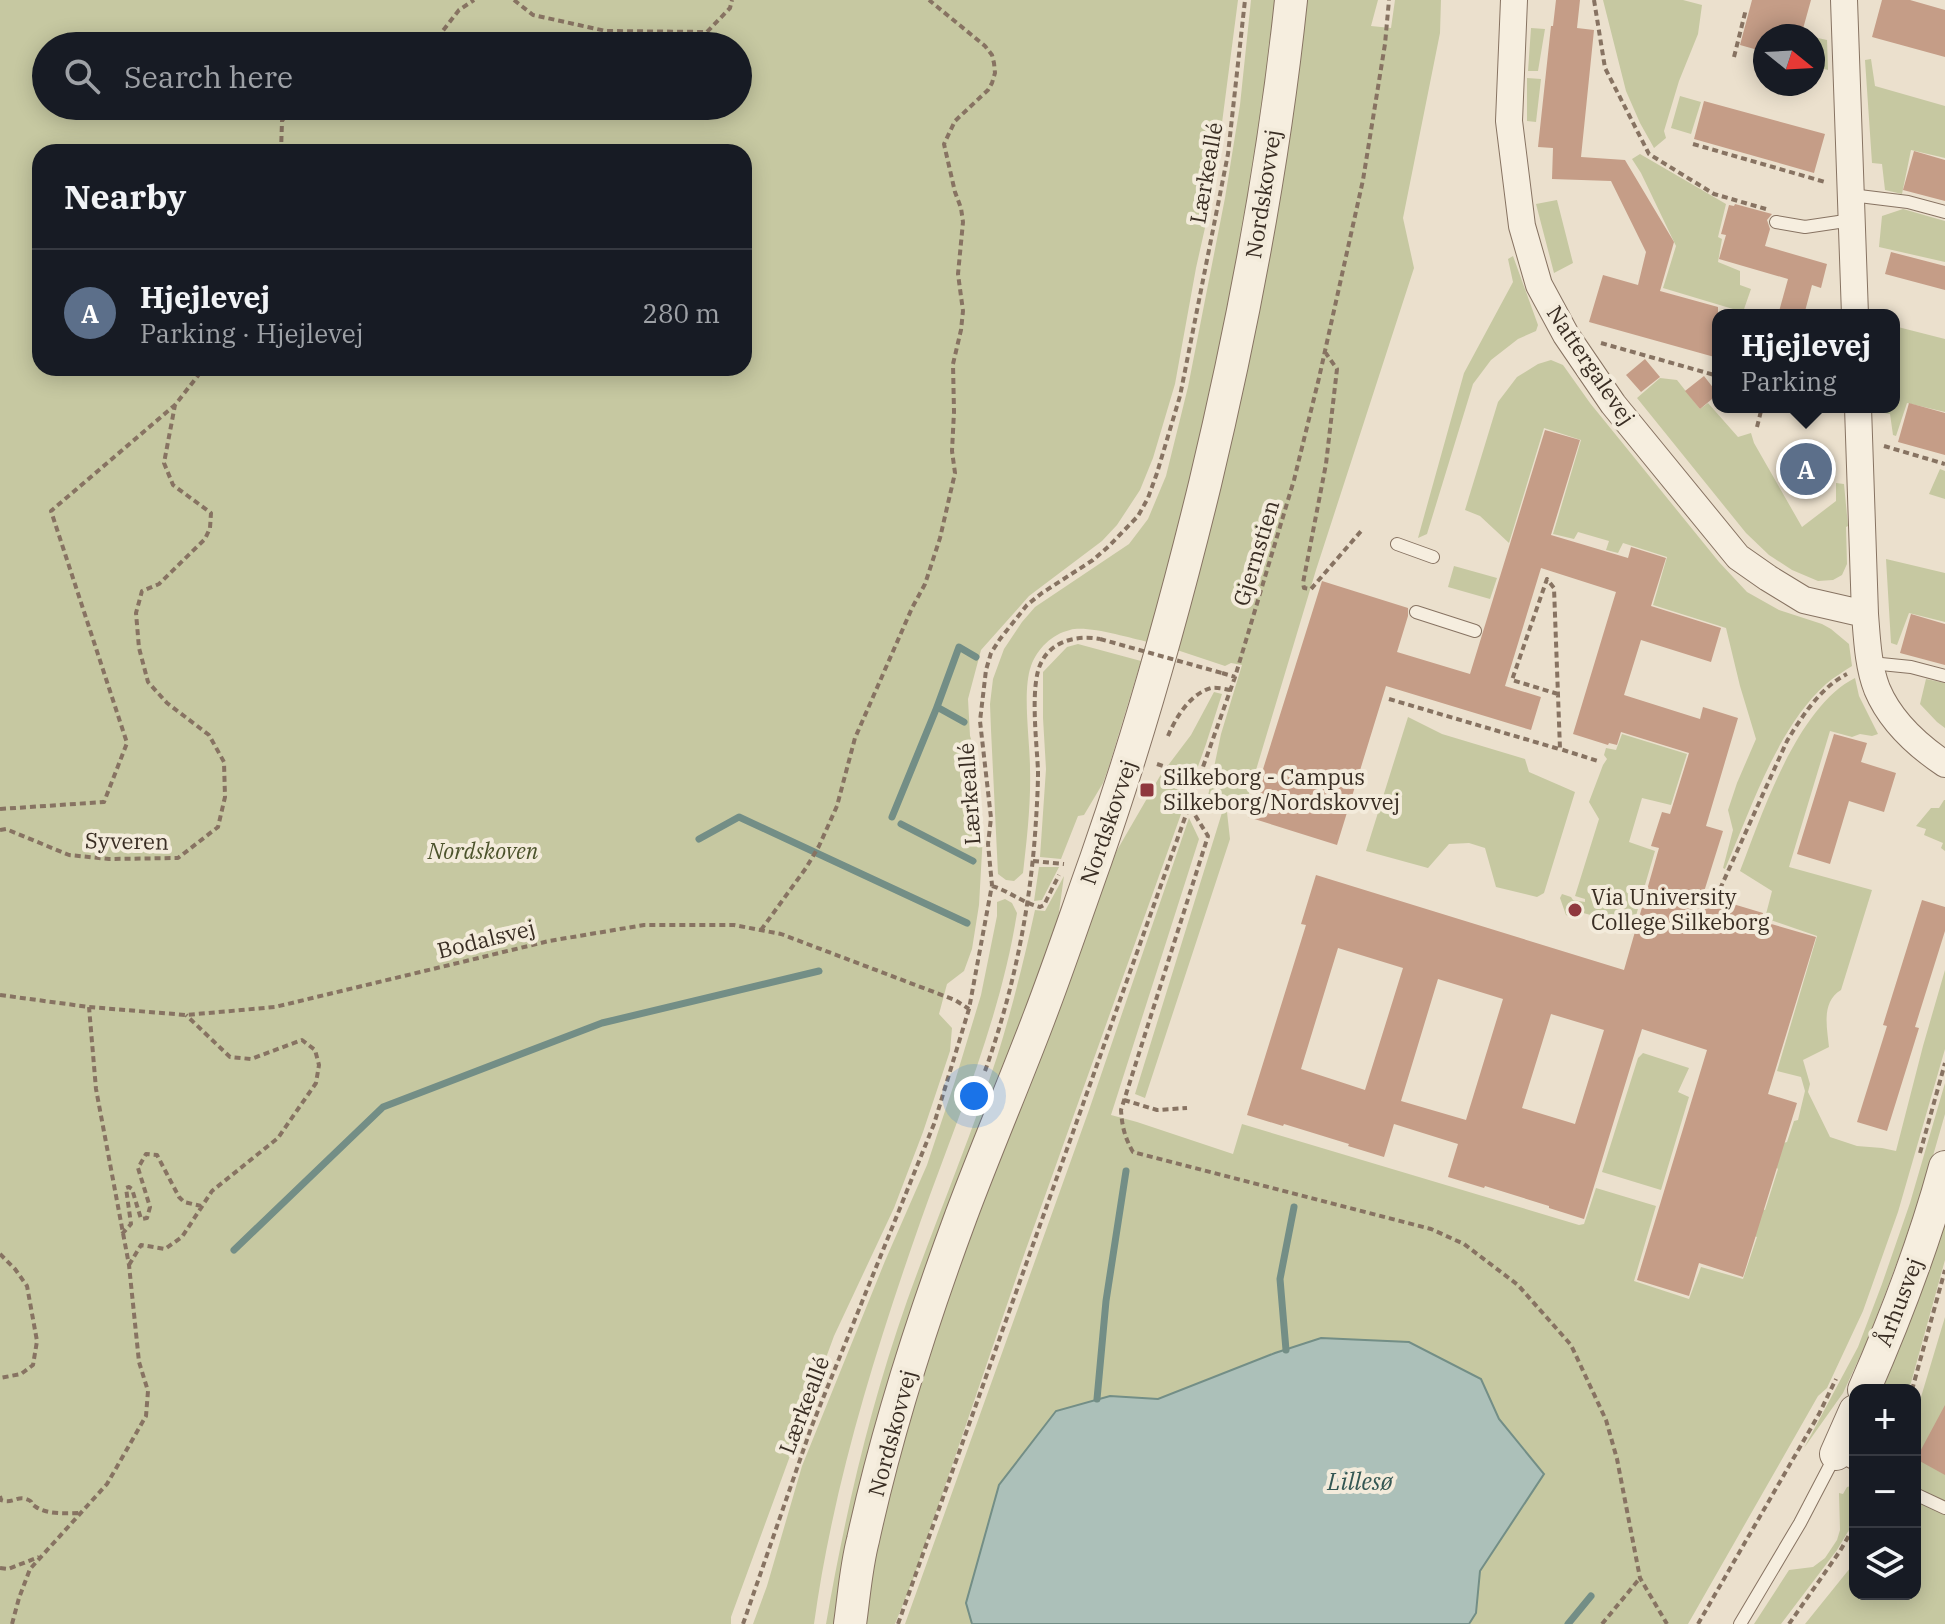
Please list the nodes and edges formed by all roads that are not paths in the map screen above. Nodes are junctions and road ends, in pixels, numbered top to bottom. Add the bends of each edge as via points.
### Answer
1 (1291, 0) edge
2 (1514, 0) edge
3 (1844, 0) edge
4 (1851, 201) junction
5 (1945, 212) edge
6 (1776, 222) road end
7 (1855, 309) edge
8 (1858, 413) edge
9 (1397, 544) dead end
10 (1433, 557) dead end
11 (1416, 612) dead end
12 (1865, 614) junction
13 (1475, 631) dead end
14 (1864, 667) junction
15 (1945, 676) edge
16 (1945, 764) edge
17 (1932, 1161) edge
18 (1851, 1382) edge
19 (1846, 1459) edge
20 (1921, 1497) edge
21 (1945, 1508) edge
22 (850, 1624) edge
23 (1740, 1624) edge

1 - 22 street, Nordskovvej via 1248,286 1182,577 1101,844 913,1356 862,1543
2 - 12 street, Nattergalevej via 1509,121 1522,226 1539,285 1566,335 1613,404 1738,557 1804,600
3 - 4 street
4 - 5 lane via 1908,202
4 - 6 lane via 1805,227
4 - 7 street
8 - 12 street
9 - 10 lane
11 - 13 lane
12 - 14 street
14 - 15 lane via 1911,667
14 - 16 street via 1888,708 1922,748
17 - 18 street, Århusvej via 1932,1212 1896,1315
19 - 23 lane via 1800,1523
20 - 21 lane

